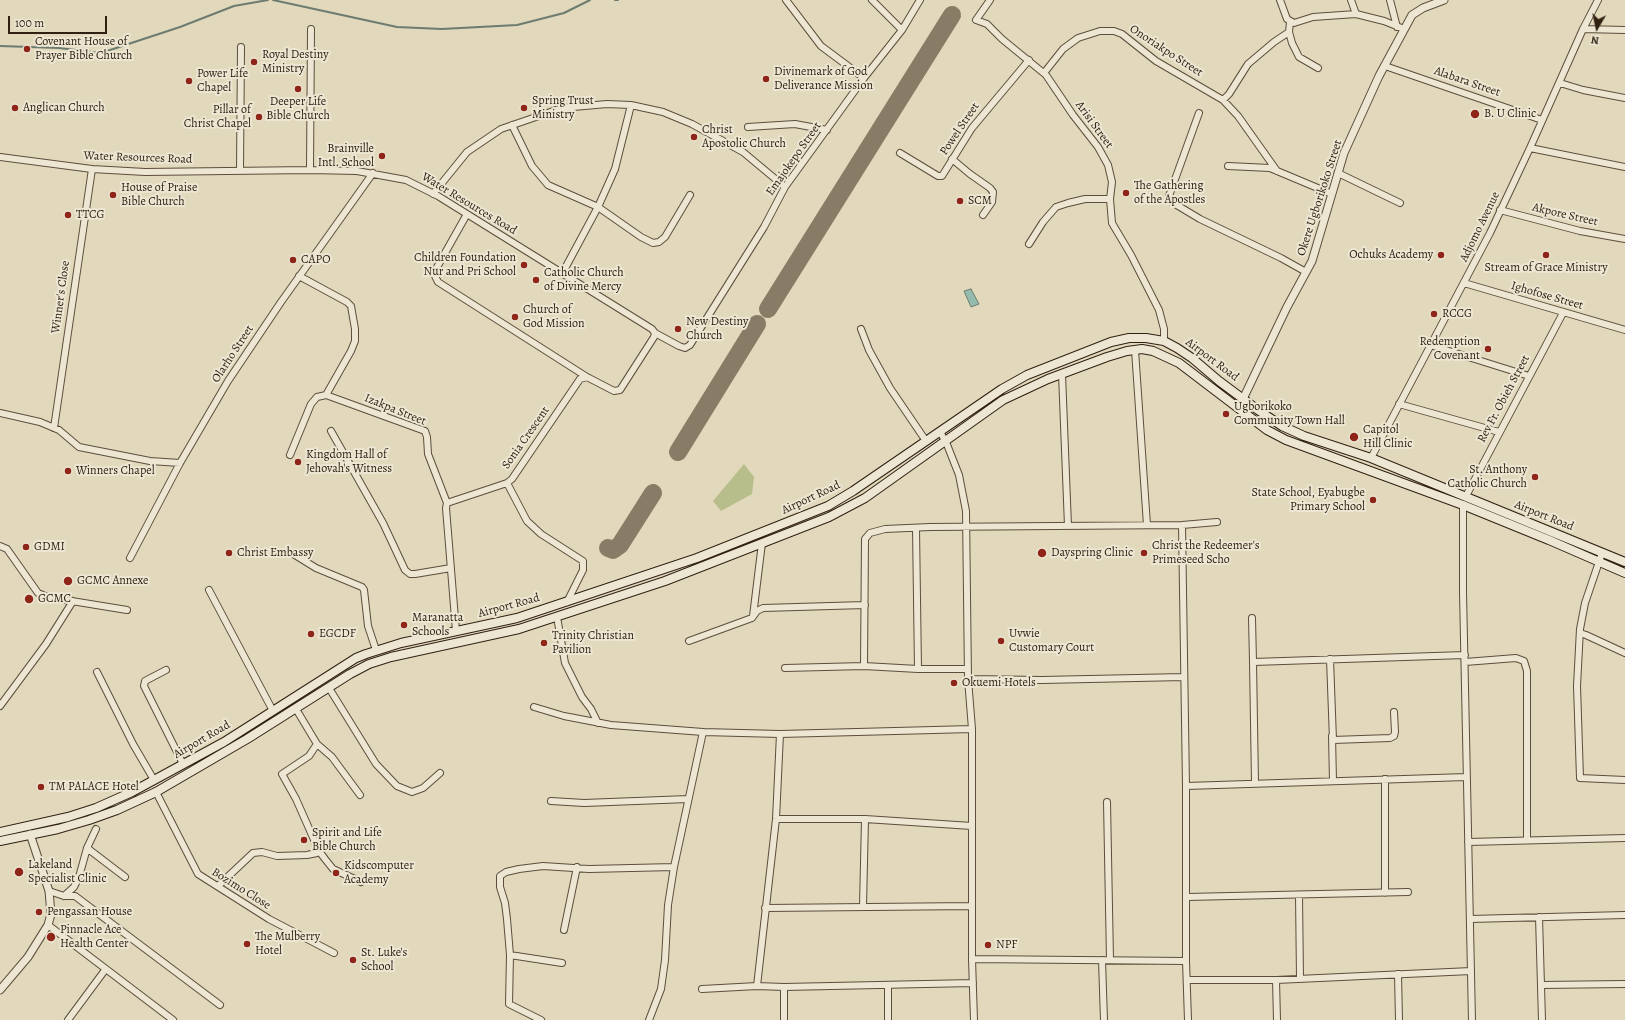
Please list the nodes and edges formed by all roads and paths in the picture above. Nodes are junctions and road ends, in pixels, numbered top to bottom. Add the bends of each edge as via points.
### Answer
1 (786, 0) edge
2 (872, 0) edge
3 (920, 0) edge
4 (990, 0) edge
5 (1280, 0) edge
6 (1351, 0) edge
7 (1390, 0) edge
8 (1444, 0) edge
9 (1598, 0) edge
10 (1356, 14) junction
11 (1290, 22) junction
12 (1400, 28) junction
13 (311, 29) dead end
14 (1583, 29) junction
15 (902, 30) junction
16 (1625, 30) edge
17 (1289, 32) junction
18 (241, 47) dead end
19 (1029, 60) junction
20 (1384, 66) junction
21 (1318, 68) dead end
22 (1044, 73) junction
23 (864, 78) junction
24 (1560, 83) junction
25 (1625, 98) edge
26 (1223, 100) junction
27 (631, 106) junction
28 (1199, 113) dead end
29 (1542, 120) junction
30 (512, 125) junction
31 (748, 127) dead end
32 (827, 130) junction
33 (1530, 148) junction
34 (900, 153) dead end
35 (0, 157) edge
36 (952, 159) junction
37 (1228, 166) dead end
38 (1625, 167) edge
39 (92, 169) junction
40 (310, 170) junction
41 (240, 171) junction
42 (1278, 171) junction
43 (373, 173) junction
44 (1338, 173) junction
45 (785, 187) junction
46 (433, 194) junction
47 (1332, 194) junction
48 (690, 195) dead end
49 (1110, 199) junction
50 (1400, 203) dead end
51 (598, 207) junction
52 (1500, 210) junction
53 (467, 214) junction
54 (984, 215) dead end
55 (1625, 239) edge
56 (1029, 244) dead end
57 (1306, 272) junction
58 (562, 274) junction
59 (299, 276) junction
60 (1464, 283) junction
61 (1563, 313) junction
62 (861, 329) dead end
63 (1625, 330) edge
64 (655, 333) junction
65 (1164, 341) junction
66 (1430, 345) junction
67 (1135, 350) junction
68 (1062, 374) junction
69 (1529, 376) junction
70 (587, 377) junction
71 (326, 395) junction
72 (1243, 399) junction
73 (1399, 404) junction
74 (0, 413) edge
75 (54, 428) junction
76 (331, 431) dead end
77 (940, 432) junction
78 (1499, 432) junction
79 (926, 441) junction
80 (946, 442) junction
81 (290, 455) dead end
82 (1371, 458) junction
83 (180, 463) junction
84 (507, 483) junction
85 (1466, 496) junction
86 (448, 503) junction
87 (1463, 505) junction
88 (1217, 522) dead end
89 (1147, 525) junction
90 (1182, 525) junction
91 (966, 526) junction
92 (1068, 526) junction
93 (916, 528) junction
94 (762, 543) junction
95 (0, 546) edge
96 (1593, 549) junction
97 (1602, 553) junction
98 (295, 555) dead end
99 (130, 558) dead end
100 (697, 558) junction
101 (1590, 558) junction
102 (1599, 562) junction
103 (1625, 562) edge
104 (701, 567) junction
105 (451, 568) junction
106 (1625, 574) edge
107 (209, 590) dead end
108 (72, 601) junction
109 (567, 602) junction
110 (864, 605) junction
111 (127, 610) dead end
112 (557, 617) junction
113 (752, 618) junction
114 (1252, 618) dead end
115 (456, 631) junction
116 (1580, 633) junction
117 (689, 641) dead end
118 (376, 650) junction
119 (1625, 653) edge
120 (1465, 658) junction
121 (1330, 659) junction
122 (1253, 662) junction
123 (864, 666) junction
124 (785, 668) dead end
125 (918, 669) junction
126 (166, 670) dead end
127 (968, 670) junction
128 (97, 672) dead end
129 (1184, 677) junction
130 (968, 679) junction
131 (329, 688) junction
132 (0, 706) edge
133 (534, 707) dead end
134 (296, 709) junction
135 (273, 711) junction
136 (1394, 712) dead end
137 (598, 722) junction
138 (972, 729) junction
139 (703, 732) junction
140 (1332, 732) junction
141 (780, 734) junction
142 (317, 744) junction
143 (196, 757) junction
144 (183, 764) junction
145 (202, 766) junction
146 (440, 773) dead end
147 (1466, 776) junction
148 (1385, 779) junction
149 (154, 780) junction
150 (1625, 780) edge
151 (1333, 781) junction
152 (1255, 783) junction
153 (1186, 786) junction
154 (156, 792) junction
155 (360, 795) dead end
156 (688, 799) junction
157 (551, 801) dead end
158 (1107, 802) dead end
159 (776, 819) junction
160 (865, 819) junction
161 (972, 826) junction
162 (96, 829) dead end
163 (0, 832) edge
164 (30, 834) junction
165 (1625, 838) edge
166 (1527, 840) junction
167 (0, 841) edge
168 (1468, 842) junction
169 (87, 848) junction
170 (319, 851) junction
171 (674, 867) junction
172 (576, 868) junction
173 (125, 877) dead end
174 (361, 882) dead end
175 (218, 886) junction
176 (49, 891) junction
177 (1408, 892) dead end
178 (1385, 893) junction
179 (1298, 895) junction
180 (64, 896) junction
181 (1187, 898) junction
182 (863, 906) junction
183 (972, 906) junction
184 (765, 908) junction
185 (1625, 915) edge
186 (1539, 917) junction
187 (1470, 919) junction
188 (48, 925) junction
189 (564, 930) dead end
190 (334, 953) dead end
191 (510, 955) junction
192 (972, 959) junction
193 (1102, 960) junction
194 (1110, 960) junction
195 (1186, 961) junction
196 (562, 963) dead end
197 (105, 970) junction
198 (1471, 970) junction
199 (1398, 974) junction
200 (1300, 978) junction
201 (1187, 980) junction
202 (1276, 980) junction
203 (973, 983) junction
204 (1625, 984) edge
205 (1541, 985) junction
206 (758, 986) junction
207 (888, 986) junction
208 (784, 987) junction
209 (702, 989) dead end
210 (0, 990) edge
211 (220, 1005) dead end
212 (68, 1020) edge
213 (173, 1020) edge
214 (541, 1020) edge
215 (649, 1020) edge
216 (784, 1020) edge
217 (888, 1020) edge
218 (974, 1020) edge
219 (1104, 1020) edge
220 (1188, 1020) edge
221 (1277, 1020) edge
222 (1399, 1020) edge
223 (1472, 1020) edge
224 (1542, 1020) edge

1 - 23 street via 821,46
2 - 15 street
3 - 15 street, Emajokepo Street
4 - 19 street, Arisi Street via 976,20 987,24
5 - 11 street
6 - 10 street
7 - 12 street
8 - 12 street, Okere Ugborikoko Street via 1423,8
9 - 14 street, Adjomo Avenue
10 - 11 street via 1320,16
10 - 12 street
11 - 17 street
12 - 20 street, Okere Ugborikoko Street
13 - 40 street
14 - 16 street
14 - 24 street, Adjomo Avenue
15 - 23 street, Emajokepo Street
17 - 21 street via 1299,57
17 - 26 street via 1248,64
18 - 41 street
19 - 22 street, Arisi Street
19 - 36 street, Powel Street via 972,128
20 - 29 street, Alabara Street
20 - 44 street, Okere Ugborikoko Street via 1344,153
22 - 26 street, Onoriakpo Street via 1063,49 1078,38 1100,31 1114,31 1122,34 1156,60
22 - 49 street, Arisi Street via 1098,147 1108,165 1112,182
23 - 32 street, Emajokepo Street
24 - 25 street
24 - 29 street, Adjomo Avenue
26 - 42 street, Onoriakpo Street via 1238,116
27 - 30 street via 607,104 562,108
27 - 45 street via 663,112 715,136 743,152
27 - 51 street via 615,169
28 - 57 street via 1169,196 1170,201 1200,219
29 - 33 street, Adjomo Avenue
30 - 46 street via 501,129 467,152
30 - 51 street via 532,166 548,185
31 - 32 street via 795,124
32 - 45 street, Emajokepo Street
33 - 38 street
33 - 52 street, Adjomo Avenue
34 - 36 street, Powel Street via 938,176 942,176
35 - 39 street, Water Resources Road
36 - 54 street via 993,192 992,202
37 - 42 street via 1270,168
39 - 41 street, Water Resources Road via 145,172
39 - 75 street, Winner's Close
40 - 41 street, Water Resources Road
40 - 43 street, Water Resources Road
42 - 47 street
43 - 46 street, Water Resources Road via 406,180
43 - 59 street, Olarho Street
44 - 47 street, Okere Ugborikoko Street
44 - 50 street
45 - 64 street, Emajokepo Street via 764,227 690,345 685,348 679,346
46 - 53 street, Water Resources Road
47 - 57 street, Okere Ugborikoko Street via 1312,261
48 - 51 street via 665,237 653,243 640,237
49 - 56 street via 1085,199 1056,207
49 - 65 street, Arisi Street via 1112,223 1159,310
51 - 58 street
52 - 55 street, Akpore Street via 1580,231
52 - 60 street, Adjomo Avenue
53 - 58 street, Water Resources Road
53 - 70 street via 436,269 435,276 438,282
57 - 72 street, Okere Ugborikoko Street
58 - 64 street, Water Resources Road
59 - 71 street via 351,306 355,341
59 - 83 street, Olarho Street via 228,381
60 - 61 street, Ighofose Street
60 - 66 street, Adjomo Avenue
61 - 63 street, Ighofose Street
61 - 69 street, Rev Fr. Obieh Street
62 - 79 street via 869,350 890,388
64 - 70 street via 620,390 614,391
65 - 72 main road, Airport Road via 1192,358
65 - 77 main road, Airport Road via 1129,338 1111,342 1027,375
66 - 69 street
66 - 73 street, Adjomo Avenue
67 - 68 main road, Airport Road via 1107,356
67 - 87 main road, Airport Road via 1152,351 1179,363 1267,430
67 - 89 street
68 - 80 main road, Airport Road via 1003,400
68 - 92 street
69 - 78 street, Rev Fr. Obieh Street
70 - 84 street, Sonia Crescent via 580,379
71 - 81 street via 317,397 311,404
71 - 86 street, Izakpa Street via 425,431 428,454
72 - 82 main road, Airport Road via 1282,426
73 - 78 street
73 - 82 street, Adjomo Avenue
74 - 75 street via 40,422
75 - 83 street via 79,447 150,461
76 - 105 street via 383,523 405,570 415,574
77 - 79 main road, Airport Road
77 - 80 street
78 - 85 street, Rev Fr. Obieh Street
79 - 100 main road, Airport Road via 828,506
80 - 91 street via 959,475 966,511
80 - 94 main road, Airport Road via 865,498 829,517
82 - 85 main road, Airport Road
83 - 99 street, Olarho Street
84 - 86 street, Sonia Crescent
84 - 109 street via 527,521 541,534 583,561 582,570
85 - 96 main road, Airport Road
86 - 105 street, Izakpa Street via 446,508
87 - 101 main road, Airport Road
87 - 120 street
88 - 90 street
89 - 90 street
89 - 92 street
90 - 129 street
91 - 92 street
91 - 93 street
91 - 127 street
93 - 110 street via 885,529 870,534 865,540
93 - 125 street
94 - 104 main road, Airport Road
94 - 113 street
95 - 108 street via 6,549 38,593
96 - 97 main road, Airport Road
96 - 101 main road
97 - 102 street
97 - 103 main road, Airport Road
98 - 118 street via 316,568 362,587 368,626
100 - 104 main road
100 - 109 main road, Airport Road
101 - 102 main road, Airport Road
102 - 106 main road, Airport Road
102 - 116 street via 1585,603
104 - 112 main road, Airport Road
105 - 115 street, Izakpa Street
107 - 135 street
108 - 111 street
108 - 132 street via 46,644
109 - 115 main road, Airport Road via 517,618
110 - 113 street via 763,608
110 - 123 street
112 - 131 main road, Airport Road via 519,629 391,657 363,667
112 - 137 street via 565,663
113 - 117 street
114 - 122 street
115 - 118 main road, Airport Road
116 - 119 street
116 - 150 street via 1577,686 1580,778
118 - 135 main road, Airport Road via 356,658
120 - 121 street
120 - 147 street
120 - 166 street via 1516,658 1524,661 1527,671
121 - 122 street
121 - 140 street
122 - 152 street
123 - 124 street
123 - 125 street
125 - 127 street
126 - 144 street via 145,681 144,686
127 - 130 street
128 - 149 street
129 - 130 street
129 - 153 street
130 - 138 street
131 - 134 main road, Airport Road
131 - 146 street via 376,764 397,786 412,792 423,788
133 - 137 street
134 - 142 street
134 - 145 main road, Airport Road
135 - 143 main road, Airport Road
136 - 140 street via 1395,732 1390,738 1333,740
137 - 139 street
138 - 141 street
138 - 161 street
139 - 141 street
139 - 156 street
140 - 151 street
141 - 159 street
142 - 155 street via 332,757
142 - 170 street via 309,756 282,774
143 - 144 main road, Airport Road
143 - 145 main road
144 - 149 main road, Airport Road
145 - 154 main road, Airport Road
147 - 148 street
147 - 168 street
148 - 151 street
148 - 178 street
149 - 163 main road, Airport Road via 96,808
151 - 152 street
152 - 153 street
153 - 181 street
154 - 164 main road, Airport Road via 89,820
154 - 175 street, Bozimo Close via 198,874
156 - 157 street via 584,803
156 - 171 street
158 - 194 street
159 - 160 street
159 - 184 street
160 - 161 street
160 - 182 street
161 - 183 street
162 - 169 street
164 - 167 main road, Airport Road
164 - 176 street
165 - 166 street
166 - 168 street
168 - 187 street
169 - 173 street
169 - 180 street via 74,888
170 - 174 street via 333,869
170 - 175 street via 307,855 277,856 262,852 253,853
171 - 172 street
171 - 215 street via 661,989
172 - 189 street
172 - 191 street via 543,866 506,872 500,876
175 - 190 street, Bozimo Close via 269,920
176 - 180 street
176 - 188 street via 51,914
177 - 178 street
178 - 179 street
179 - 181 street
179 - 200 street
180 - 211 street via 75,896
181 - 195 street
182 - 183 street
182 - 184 street
183 - 192 street
184 - 206 street
185 - 186 street
186 - 187 street
186 - 205 street
187 - 198 street
188 - 197 street
188 - 210 street via 28,957
191 - 196 street
191 - 214 street via 509,1004
192 - 193 street
192 - 203 street
193 - 194 street
193 - 219 street
194 - 195 street
195 - 201 street
197 - 212 street
197 - 213 street
198 - 199 street
198 - 223 street
199 - 200 street
199 - 222 street
200 - 202 street
201 - 202 street
201 - 220 street
202 - 221 street
203 - 207 street
203 - 218 street
204 - 205 street
205 - 224 street
206 - 208 street
206 - 209 street
207 - 208 street
207 - 217 street
208 - 216 street

